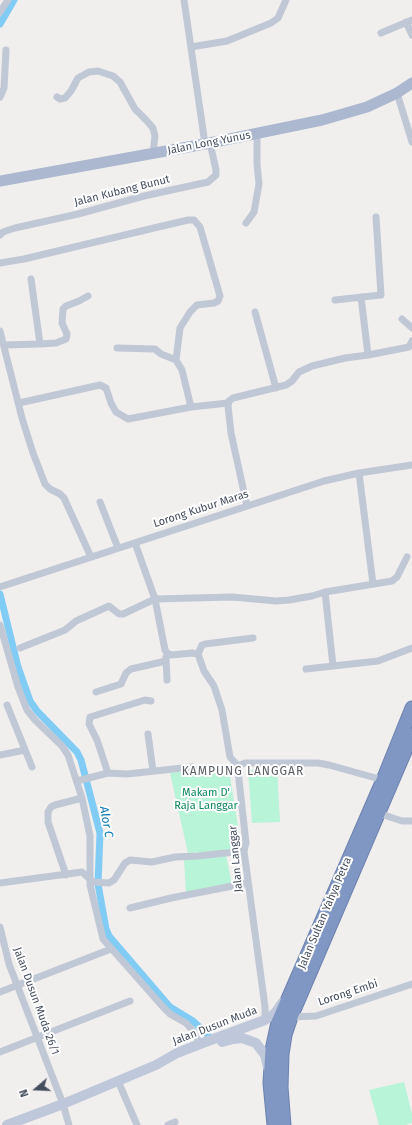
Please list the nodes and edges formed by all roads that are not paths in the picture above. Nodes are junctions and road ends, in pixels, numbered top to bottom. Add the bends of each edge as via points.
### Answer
1 (8, 0) edge
2 (184, 0) edge
3 (286, 0) edge
4 (0, 12) edge
5 (409, 21) edge
6 (381, 33) dead end
7 (412, 36) edge
8 (191, 47) junction
9 (6, 50) dead end
10 (412, 83) edge
11 (397, 92) junction
12 (0, 97) edge
13 (57, 98) dead end
14 (257, 134) junction
15 (412, 142) edge
16 (208, 144) junction
17 (153, 154) junction
18 (0, 182) edge
19 (376, 217) dead end
20 (246, 223) dead end
21 (0, 235) edge
22 (0, 263) edge
23 (31, 279) dead end
24 (88, 296) dead end
25 (361, 297) junction
26 (335, 300) dead end
27 (255, 312) dead end
28 (402, 319) dead end
29 (412, 328) edge
30 (0, 330) edge
31 (412, 342) edge
32 (40, 344) junction
33 (4, 345) junction
34 (117, 348) dead end
35 (368, 355) junction
36 (176, 360) junction
37 (276, 388) junction
38 (19, 403) junction
39 (228, 403) junction
40 (191, 407) junction
41 (412, 465) edge
42 (359, 473) junction
43 (100, 502) dead end
44 (247, 506) junction
45 (135, 543) junction
46 (118, 548) junction
47 (407, 556) dead end
48 (91, 557) junction
49 (373, 584) junction
50 (2, 586) edge
51 (325, 592) junction
52 (155, 599) junction
53 (0, 625) edge
54 (253, 638) dead end
55 (20, 648) dead end
56 (412, 648) edge
57 (167, 653) junction
58 (198, 654) junction
59 (166, 661) junction
60 (333, 666) junction
61 (306, 669) dead end
62 (167, 680) dead end
63 (96, 692) dead end
64 (151, 701) dead end
65 (7, 704) dead end
66 (412, 708) edge
67 (148, 734) dead end
68 (412, 735) edge
69 (26, 750) junction
70 (0, 755) edge
71 (192, 767) dead end
72 (239, 767) junction
73 (32, 768) dead end
74 (153, 771) junction
75 (108, 773) junction
76 (79, 780) junction
77 (383, 780) junction
78 (82, 798) junction
79 (378, 813) junction
80 (412, 821) edge
81 (244, 851) junction
82 (66, 875) junction
83 (92, 881) junction
84 (248, 882) junction
85 (0, 883) edge
86 (130, 908) dead end
87 (0, 931) edge
88 (111, 949) junction
89 (412, 984) edge
90 (17, 986) junction
91 (293, 987) junction
92 (0, 992) edge
93 (264, 1001) junction
94 (130, 1002) dead end
95 (283, 1002) junction
96 (291, 1017) junction
97 (265, 1020) junction
98 (37, 1037) junction
99 (200, 1044) junction
100 (0, 1052) edge
101 (156, 1065) junction
102 (118, 1081) junction
103 (271, 1087) junction
104 (63, 1104) junction
105 (286, 1120) edge
106 (176, 1122) dead end
107 (7, 1125) edge
108 (69, 1125) edge
109 (137, 1125) edge
110 (168, 1125) edge
111 (270, 1125) edge
112 (274, 1125) edge

1 - 4 street
2 - 8 street
3 - 8 street via 278,18 271,23 227,41
5 - 6 street
5 - 7 street
8 - 16 street
9 - 12 street via 4,88
10 - 11 main road, Jalan Long Yunus
11 - 14 main road, Jalan Long Yunus via 354,112
11 - 15 street
13 - 17 street via 65,98 78,78 89,72 98,71 113,76 120,82 135,109 153,128 156,136
14 - 16 main road, Jalan Long Yunus
14 - 20 street via 256,164 259,184 254,212
16 - 17 main road, Jalan Long Yunus
16 - 21 street, Jalan Kubang Bunut via 216,175 208,182 15,228
17 - 18 main road, Jalan Long Yunus
19 - 25 street via 381,295
22 - 36 street via 194,220 200,227 220,296 218,301 197,306 190,312 180,328
23 - 32 street
24 - 32 street via 63,309 62,323 67,334 66,339
25 - 26 street
25 - 35 street
27 - 37 street
28 - 29 street
30 - 33 street
31 - 35 street via 409,347
32 - 33 street
33 - 38 street
34 - 36 street via 155,349
35 - 37 street via 312,366 299,372 286,385
36 - 40 street via 182,370
37 - 39 street via 233,398
38 - 40 street via 100,385 106,388 116,412 128,419
38 - 48 street via 45,484 64,498
39 - 40 street
39 - 44 street via 231,433
41 - 42 street, Lorong Kubur Maras
42 - 44 street, Lorong Kubur Maras via 324,480
42 - 49 street
43 - 46 street
44 - 45 street, Lorong Kubur Maras
45 - 46 street, Lorong Kubur Maras
45 - 52 street
46 - 48 street, Lorong Kubur Maras
47 - 49 street via 396,579
48 - 50 street, Lorong Kubur Maras
49 - 51 street
51 - 52 street via 276,601 232,597
51 - 60 street
52 - 55 street via 123,614 118,614 110,606 105,607 76,621 65,630
52 - 57 street
53 - 76 street via 27,710 62,746
54 - 58 street via 205,644
56 - 60 street via 378,661
57 - 58 street
57 - 59 street
58 - 72 street via 204,671 214,686 222,710 230,757
59 - 62 street
59 - 63 street via 131,669 121,684
60 - 61 street
64 - 75 street via 145,700 90,717 89,724
65 - 69 street
66 - 77 highway, Jalan Sultan Yahya Petra
67 - 74 street
68 - 79 highway, Jalan Sultan Yahya Petra
69 - 70 street
69 - 73 street
71 - 74 street
72 - 77 street via 245,763 318,763
72 - 81 street, Jalan Langgar via 246,843
74 - 75 street
75 - 76 street
76 - 78 street
77 - 91 highway, Jalan Sultan Yahya Petra
78 - 82 street via 55,805 48,812 48,822
78 - 83 street via 90,836
79 - 80 street via 402,822
79 - 96 highway, Jalan Sultan Yahya Petra
81 - 83 street via 175,857 152,862 130,860 123,865 113,881
81 - 84 street, Jalan Langgar
82 - 83 street via 83,872
82 - 85 street
83 - 88 street via 91,888 101,934
84 - 86 street
84 - 93 street, Jalan Langgar
87 - 90 street, Jalan Dusun Muda 26/1
88 - 90 street
88 - 99 street via 170,1014 190,1027
89 - 96 street, Lorong Embi via 316,1016
90 - 92 street
90 - 98 street, Jalan Dusun Muda 26/1
91 - 95 main road, Jalan Dusun Muda
91 - 103 highway, Jalan Sultan Yahya Petra via 276,1031 272,1050
93 - 95 street via 271,1004
93 - 97 street, Jalan Langgar
94 - 98 street
95 - 97 main road, Jalan Dusun Muda via 275,1013
96 - 105 highway, Jalan Sultan Yahya Petra via 282,1054 281,1086
97 - 99 main road, Jalan Dusun Muda
98 - 100 street
98 - 104 street, Jalan Dusun Muda 26/1
99 - 101 main road, Jalan Dusun Muda
101 - 102 main road, Jalan Dusun Muda
101 - 103 main road, Jalan Dusun Muda via 224,1041 242,1038 256,1042 262,1048
102 - 104 main road, Jalan Dusun Muda
102 - 109 street
103 - 111 main road, Jalan Sultan Yahya Petra
103 - 112 highway
104 - 107 main road, Jalan Dusun Muda
104 - 108 street, Jalan Dusun Muda 26/1
106 - 110 street

